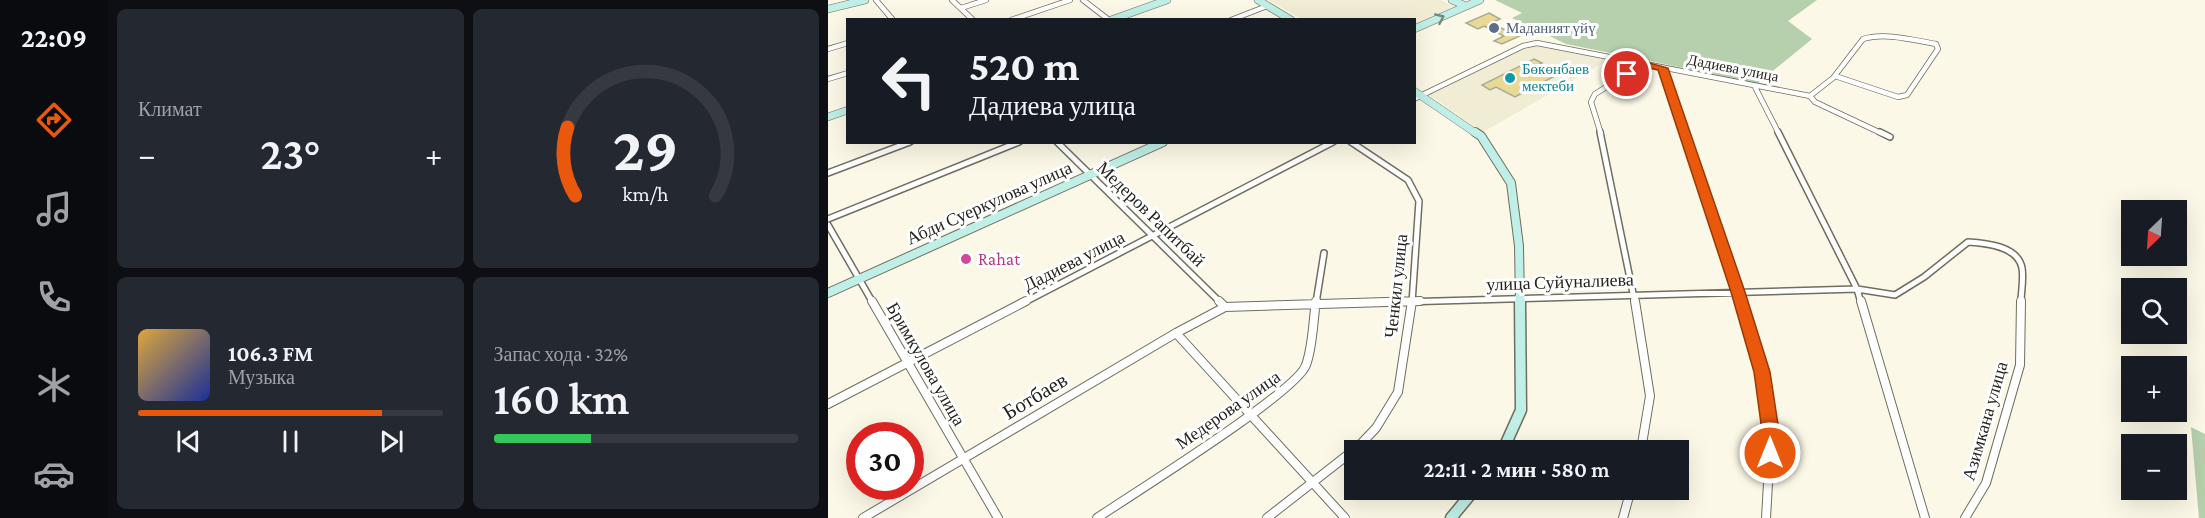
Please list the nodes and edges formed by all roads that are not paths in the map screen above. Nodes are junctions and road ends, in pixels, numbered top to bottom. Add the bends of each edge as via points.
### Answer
1 (865, 0) edge
2 (876, 0) edge
3 (952, 0) edge
4 (986, 0) edge
5 (1070, 0) edge
6 (1083, 0) edge
7 (1167, 0) edge
8 (1258, 0) edge
9 (1452, 0) edge
10 (1480, 0) edge
11 (1267, 6) junction
12 (1466, 6) junction
13 (960, 8) junction
14 (828, 9) edge
15 (891, 18) edge
16 (971, 18) edge
17 (1017, 18) edge
18 (1107, 18) edge
19 (1116, 18) edge
20 (1236, 18) edge
21 (1288, 18) edge
22 (1416, 28) edge
23 (846, 44) edge
24 (828, 49) edge
25 (1642, 64) junction
26 (1663, 68) junction
27 (846, 74) edge
28 (1835, 76) junction
29 (828, 79) edge
30 (1755, 87) junction
31 (1417, 96) edge
32 (1809, 96) junction
33 (846, 111) edge
34 (828, 117) edge
35 (1890, 137) dead end
36 (905, 144) edge
37 (1014, 144) edge
38 (1059, 144) edge
39 (1159, 144) edge
40 (1329, 144) edge
41 (1354, 144) edge
42 (828, 173) edge
43 (1090, 175) junction
44 (828, 219) edge
45 (828, 225) edge
46 (1153, 237) junction
47 (1324, 253) dead end
48 (859, 279) junction
49 (1857, 289) junction
50 (1738, 292) junction
51 (828, 293) edge
52 (1634, 295) junction
53 (1895, 295) joint
54 (1519, 298) junction
55 (1412, 302) junction
56 (1314, 304) junction
57 (1225, 307) junction
58 (1176, 333) junction
59 (908, 363) junction
60 (828, 404) edge
61 (1250, 415) junction
62 (1365, 440) edge
63 (1508, 440) edge
64 (1643, 440) edge
65 (1344, 458) edge
66 (964, 459) junction
67 (1312, 483) junction
68 (1466, 500) edge
69 (1628, 500) edge
70 (863, 518) edge
71 (998, 518) edge
72 (1097, 518) edge
73 (1267, 518) edge
74 (1345, 518) edge
75 (1451, 518) edge
76 (1623, 518) edge
77 (1766, 518) edge
78 (1925, 518) edge
79 (1965, 518) edge

1 - 14 street
2 - 15 street
3 - 13 street
4 - 13 street
5 - 17 street
6 - 18 street
7 - 19 street
8 - 11 street
9 - 12 street
10 - 12 street
11 - 20 street
11 - 21 street
22 -> 12 street
13 - 16 street
23 - 24 street
25 - 26 street, Дадиева улица
25 - 31 street, Дадиева улица via 1537,43
25 - 52 street via 1595,94 1591,102
26 - 30 street, Дадиева улица
26 - 50 street
27 - 29 street
28 - 28 street via 1898,97 1907,95 1938,49 1936,44 1871,37 1862,40
28 - 32 street
30 - 32 street, Дадиева улица
30 - 49 street
31 - 54 street via 1439,106 1481,136 1511,183 1519,246
32 - 35 street
33 - 34 street
36 - 42 street
37 - 44 street
38 - 43 street, Медеров Рапитбай
39 - 43 street, Абди Суеркулова улица
40 - 46 street, Дадиева улица
41 - 55 street, Ченкил улица via 1408,180 1419,201
43 - 46 street, Медеров Рапитбай
43 - 48 street, Абди Суеркулова улица
45 - 48 street, Бримкулова улица
46 - 57 street, Медеров Рапитбай
46 - 59 street, Дадиева улица
47 - 56 street, Медерова улица
48 - 51 street, Абди Суеркулова улица
48 - 59 street, Бримкулова улица
49 - 50 street, улица Суйуналиева
49 - 53 street, улица Суйуналиева
49 - 78 street
50 - 52 street, улица Суйуналиева
50 - 77 street via 1762,372 1771,431
52 - 54 street, улица Суйуналиева
52 - 64 street via 1650,396
53 - 79 street, Азимкана улица via 1968,242 1997,246 2016,255 2022,267 2019,365 1986,483
54 - 55 street, улица Суйуналиева
54 - 63 street via 1521,410
55 - 56 street, улица Суйуналиева
55 - 62 street, Ченкил улица via 1398,392
56 - 57 street, улица Суйуналиева
56 - 61 street, Медерова улица via 1306,366 1293,383
57 - 58 street, Ботбаев
58 - 61 street
58 - 66 street, Ботбаев
59 - 60 street, Дадиева улица
59 - 66 street, Бримкулова улица
61 - 67 street
61 - 72 street, Медерова улица
65 - 67 street, Ченкил улица
66 - 70 street, Ботбаев
66 - 71 street, Бримкулова улица
67 - 73 street, Ченкил улица
67 - 74 street
68 - 75 street
69 - 76 street

